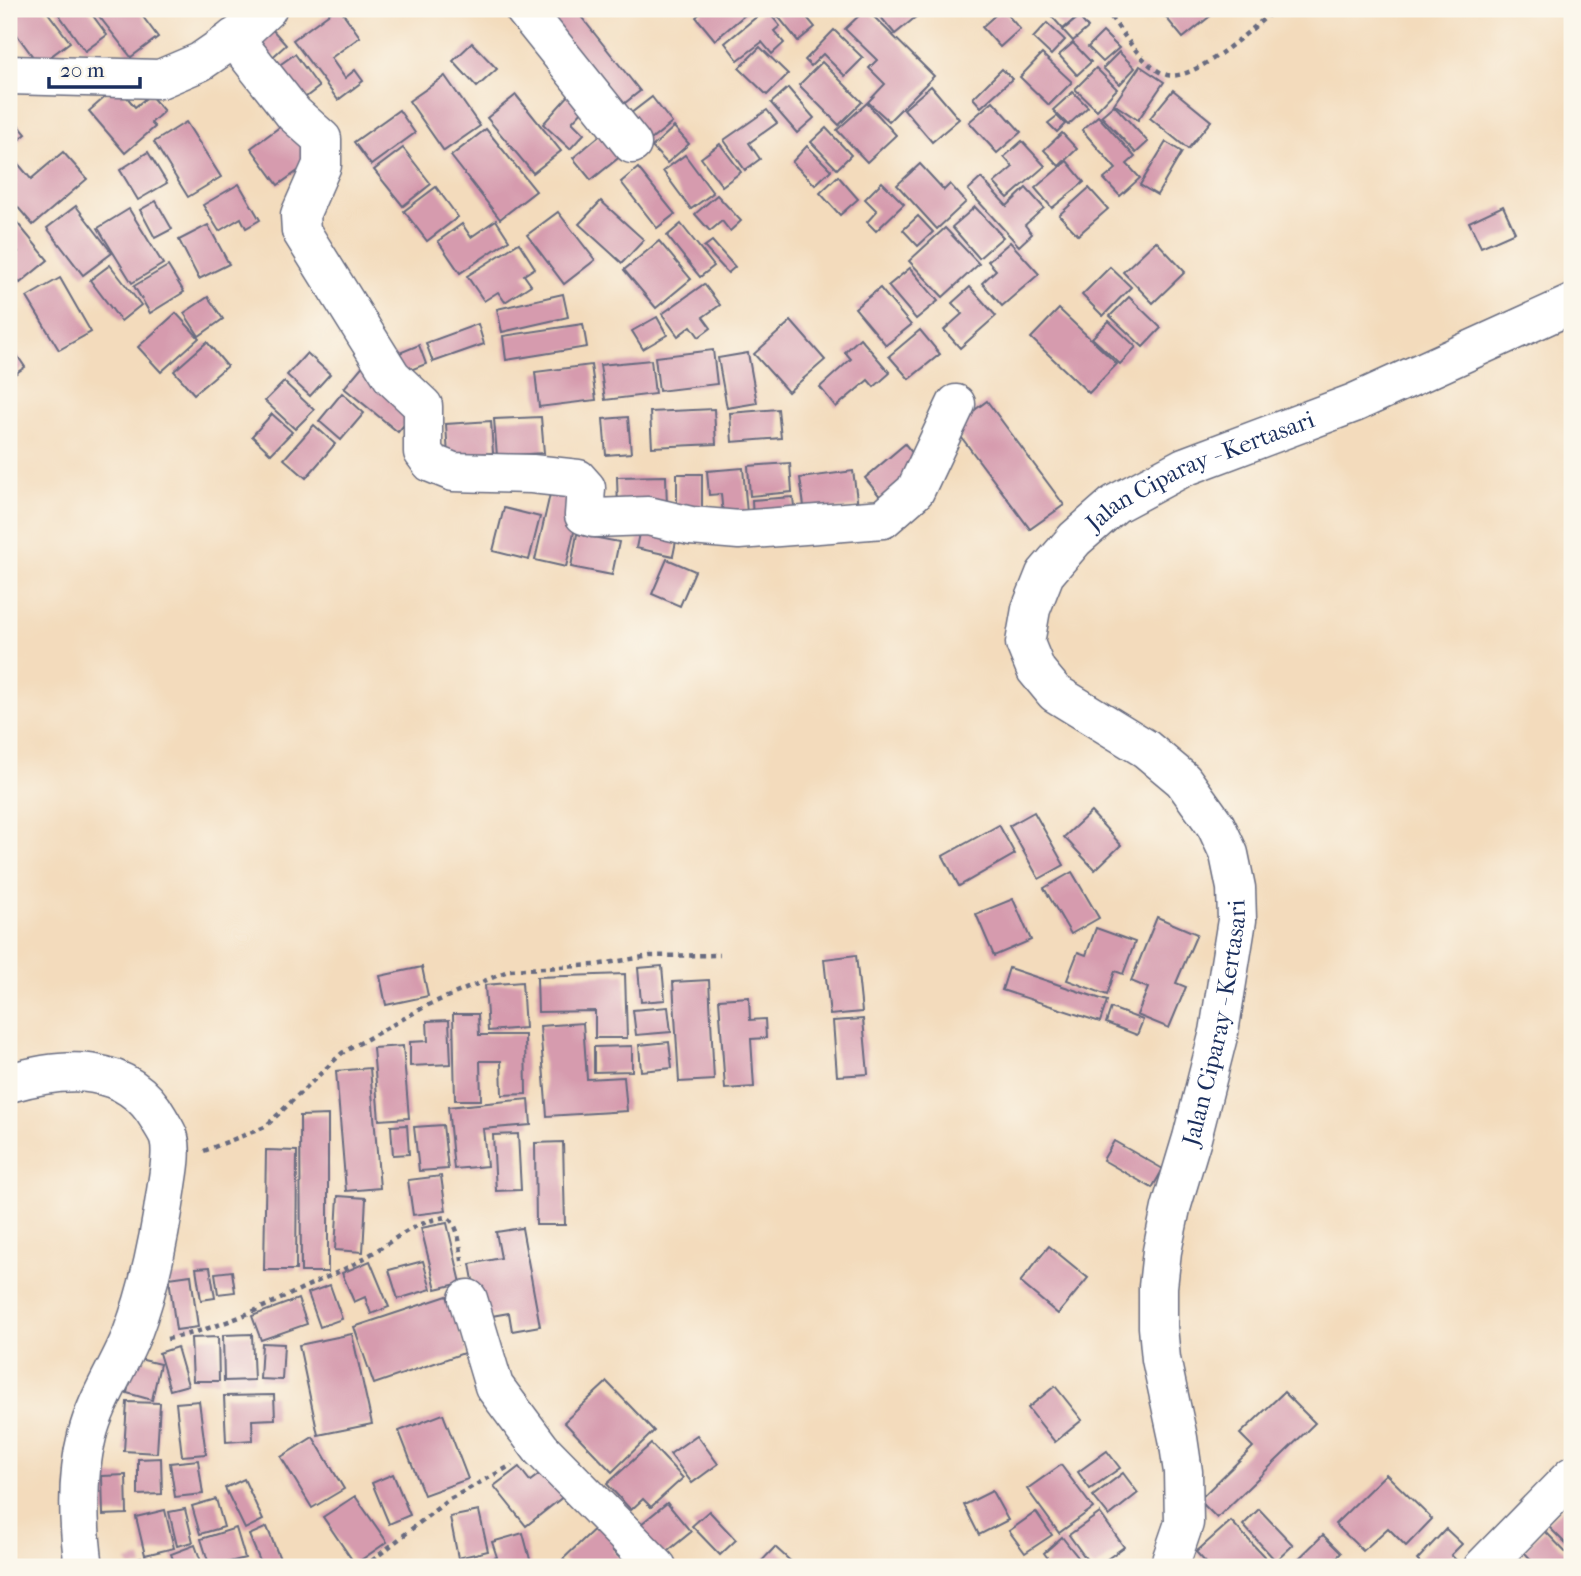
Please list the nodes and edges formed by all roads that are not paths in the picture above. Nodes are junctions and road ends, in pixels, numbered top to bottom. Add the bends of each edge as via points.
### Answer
1 (267, 9) edge
2 (524, 9) edge
3 (234, 38) junction
4 (9, 75) edge
5 (632, 144) dead end
6 (1572, 304) edge
7 (956, 404) dead end
8 (9, 1083) edge
9 (468, 1299) road end
10 (1572, 1476) edge
11 (84, 1567) edge
12 (657, 1567) edge
13 (1169, 1567) edge
14 (1483, 1567) edge

1 - 3 street
2 - 5 street
3 - 4 street via 200,62 160,79
3 - 7 street via 294,114 322,139 322,165 300,215 301,231 391,376 423,406 423,452 431,463 453,472 578,479 586,488 584,515 594,518 648,516 739,530 883,519 915,491
6 - 13 street, Jalan Ciparay - Kertasari via 1354,403 1184,467 1115,505 1075,539 1045,574 1031,610 1025,643 1036,670 1055,693 1146,749 1183,780 1216,826 1229,854 1236,888 1237,920 1219,1032 1171,1208 1158,1287 1161,1359 1183,1472 1184,1523
8 - 11 street via 75,1072 109,1076 134,1088 150,1103 169,1138 162,1222 151,1272 86,1439 78,1506
9 - 12 street via 494,1385 541,1449
10 - 14 street

